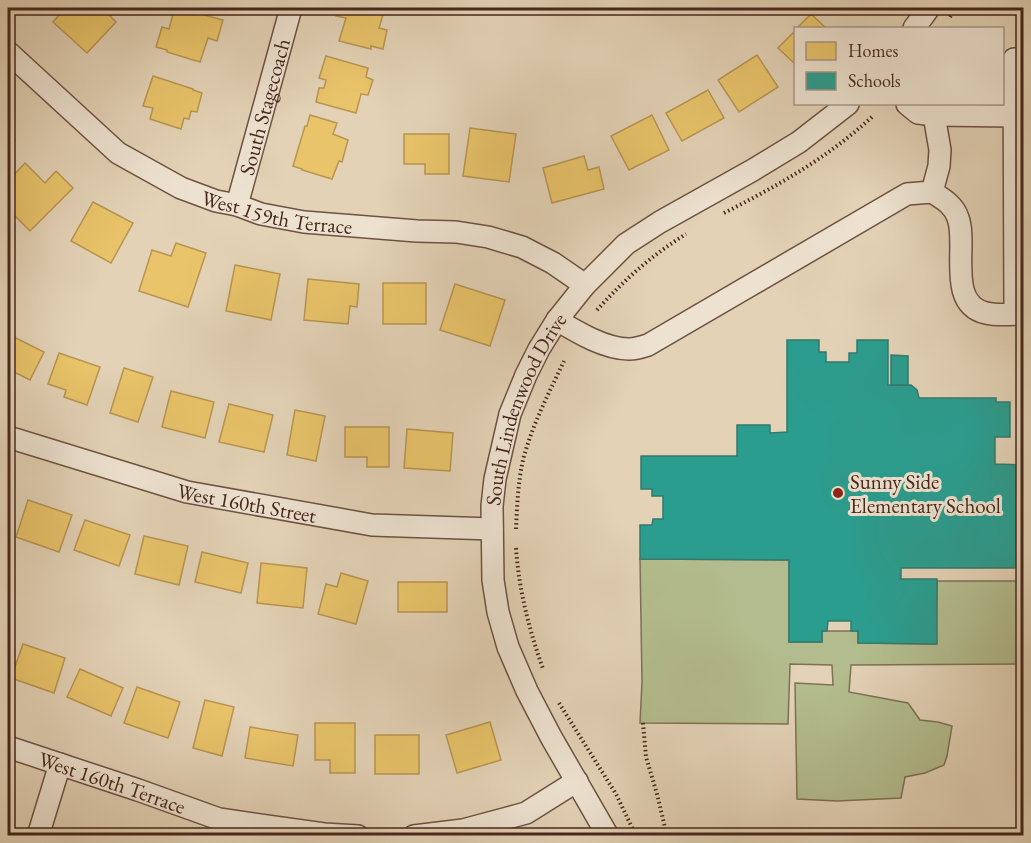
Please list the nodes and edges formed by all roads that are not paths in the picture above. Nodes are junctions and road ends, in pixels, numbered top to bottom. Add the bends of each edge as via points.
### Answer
1 (291, 8) edge
2 (928, 8) edge
3 (915, 27) edge
4 (8, 52) edge
5 (1023, 59) edge
6 (847, 105) edge
7 (907, 105) edge
8 (934, 115) junction
9 (1014, 116) junction
10 (932, 192) junction
11 (237, 205) junction
12 (585, 285) junction
13 (1019, 314) edge
14 (557, 320) junction
15 (8, 437) edge
16 (492, 529) junction
17 (8, 747) edge
18 (60, 764) junction
19 (577, 781) junction
20 (38, 836) edge
21 (358, 836) edge
22 (414, 836) edge
23 (608, 836) edge

1 - 11 street, South Stagecoach
2 - 3 street
4 - 11 street, West 159th Terrace via 118,153 181,188
5 - 9 street via 1014,59
6 - 12 street, South Lindenwood Drive via 799,142 627,244
7 - 8 street via 918,113
8 - 9 street
8 - 10 street via 940,150
9 - 13 street
10 - 13 street via 951,204 959,218 962,287 966,298 987,314
10 - 14 street via 907,194 648,345 617,349
11 - 12 street, West 159th Terrace via 304,222 488,237 522,247
12 - 14 street, South Lindenwood Drive
14 - 16 street, South Lindenwood Drive via 530,366 510,414 495,479
15 - 16 street, West 160th Street via 187,492 372,525
16 - 19 street, South Lindenwood Drive via 493,580 508,647 527,691
17 - 18 street, West 160th Terrace
18 - 20 street
18 - 21 street, West 160th Terrace via 219,819
19 - 22 street via 526,813 463,830
19 - 23 street, South Lindenwood Drive

